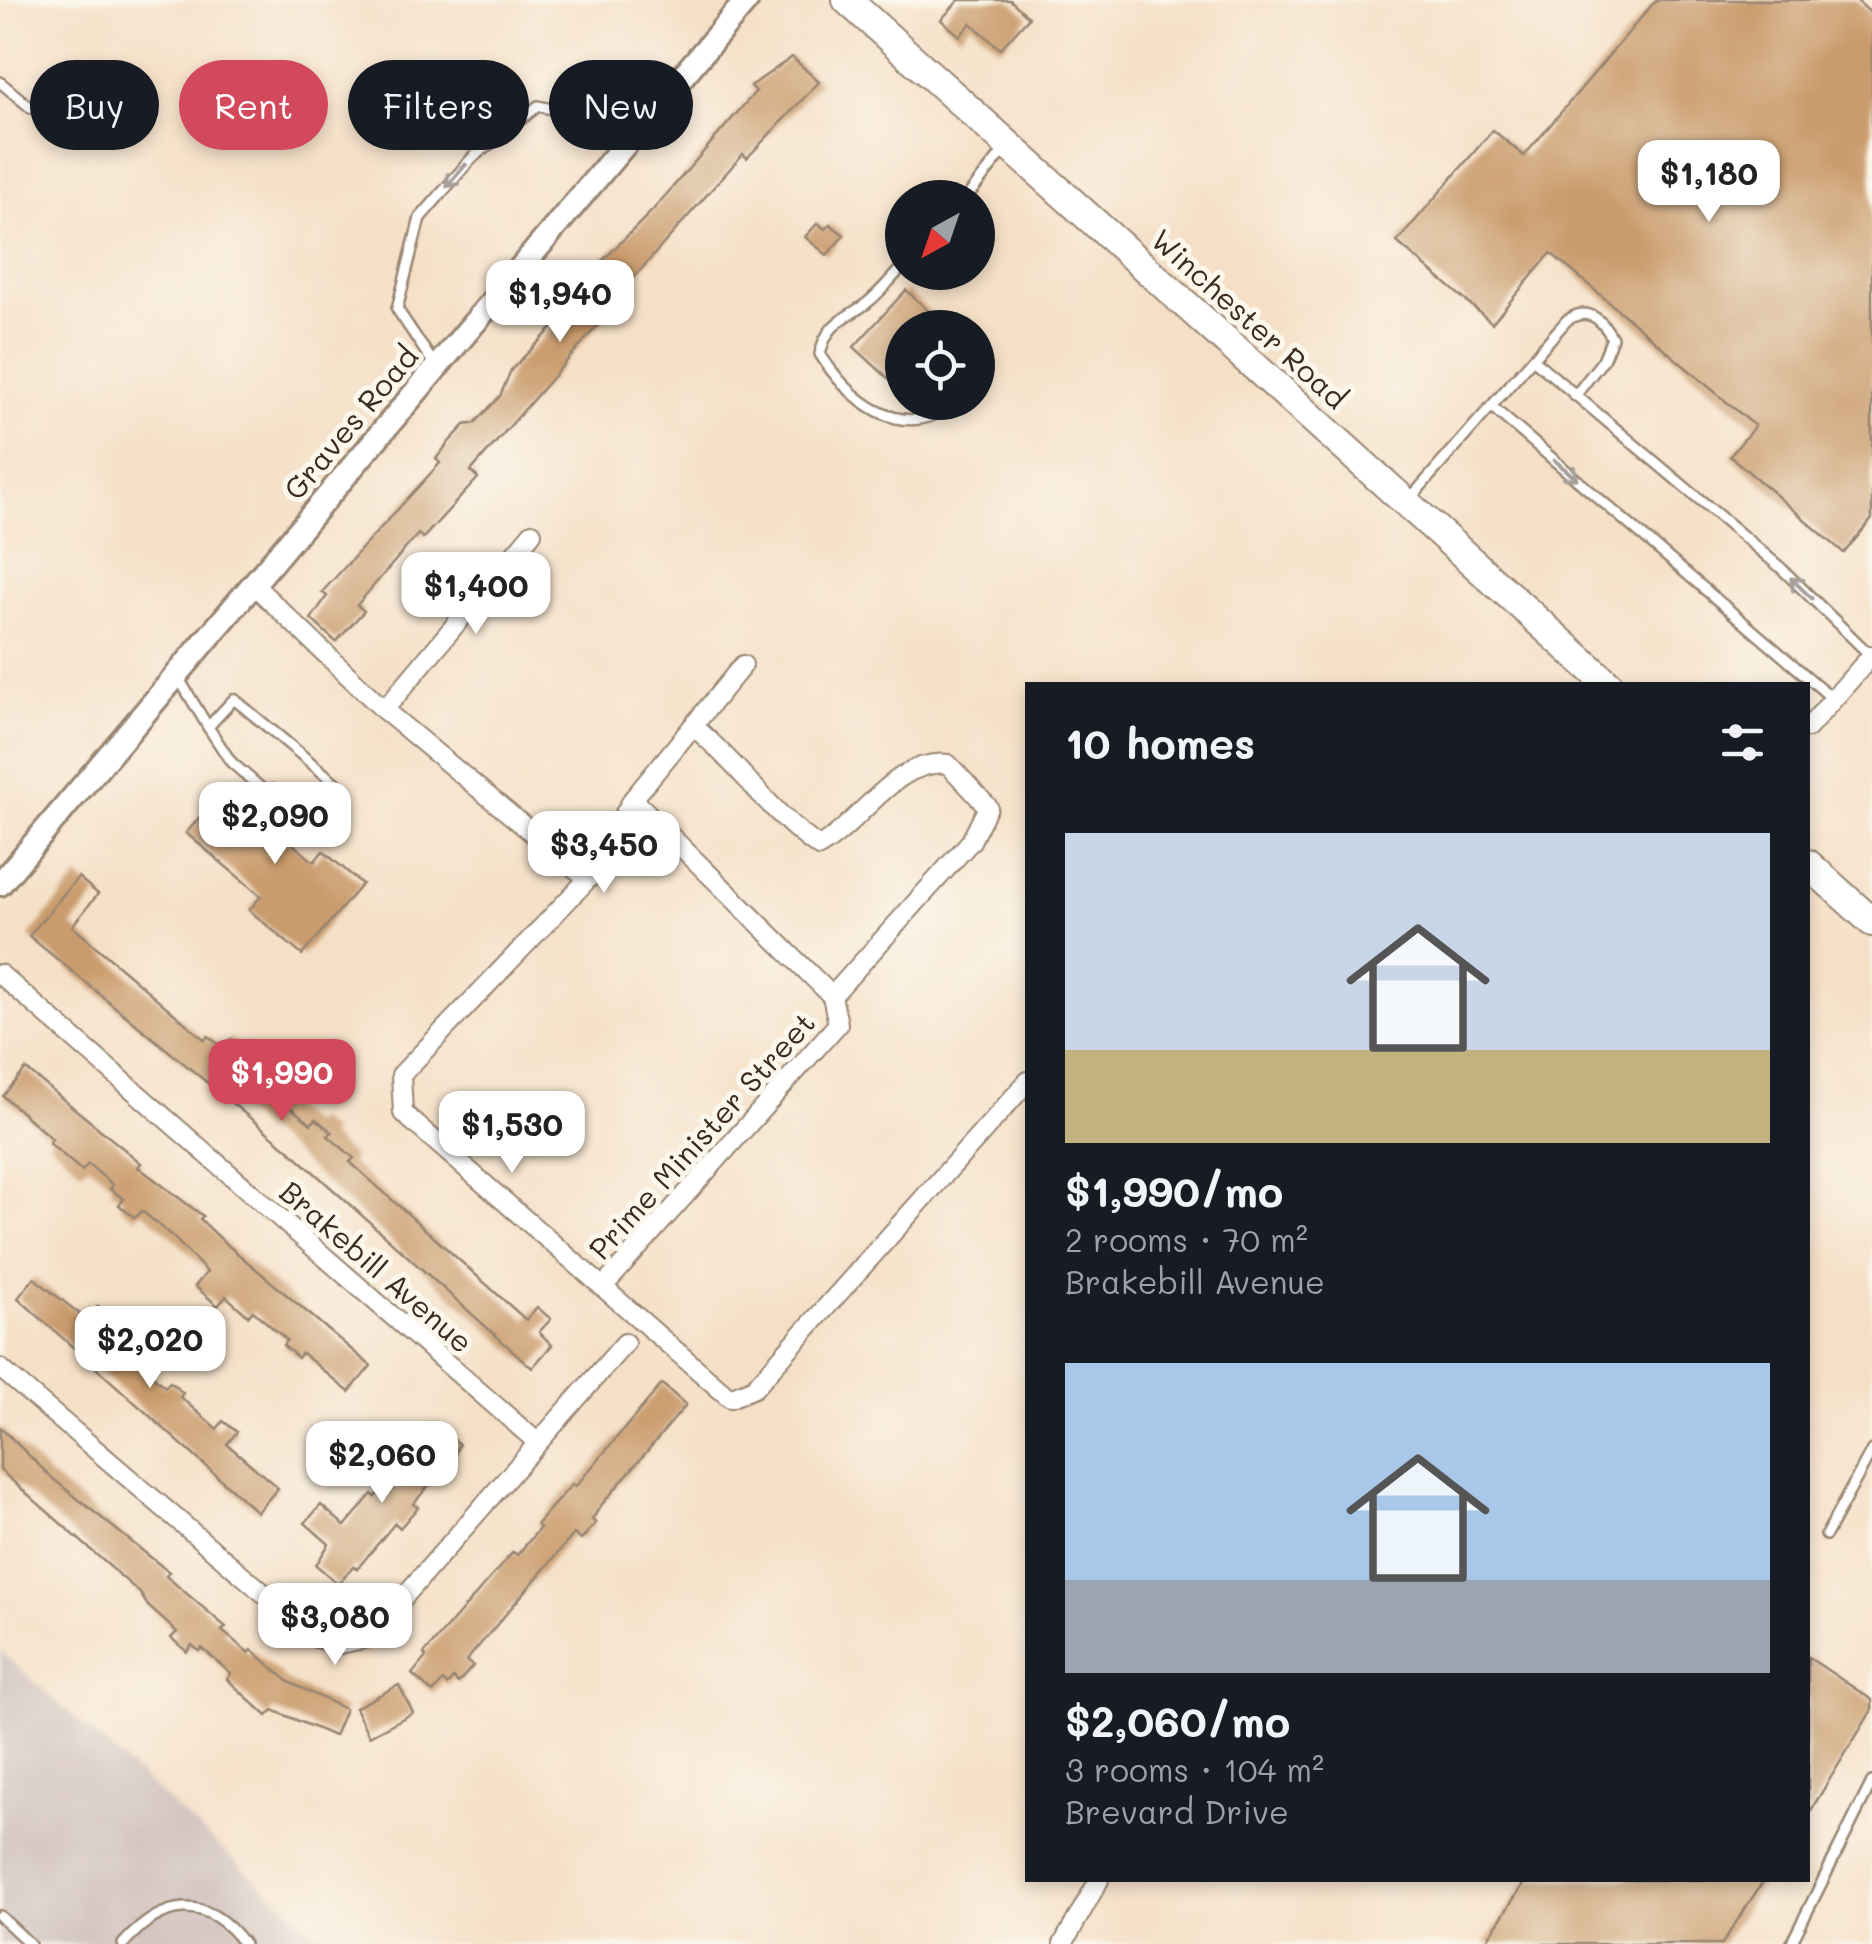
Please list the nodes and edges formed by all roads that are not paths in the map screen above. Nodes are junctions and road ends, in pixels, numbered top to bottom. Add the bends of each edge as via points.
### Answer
1 (747, 0) edge
2 (848, 0) edge
3 (0, 82) edge
4 (30, 107) edge
5 (1009, 145) junction
6 (619, 151) junction
7 (981, 180) edge
8 (885, 284) edge
9 (1534, 360) junction
10 (436, 368) junction
11 (1575, 396) junction
12 (1492, 406) junction
13 (885, 414) edge
14 (1406, 502) junction
15 (532, 533) dead end
16 (253, 584) junction
17 (1872, 655) edge
18 (743, 665) dead end
19 (176, 675) junction
20 (1605, 682) edge
21 (1834, 698) junction
22 (384, 710) junction
23 (693, 726) junction
24 (1810, 726) edge
25 (208, 727) junction
26 (262, 789) dead end
27 (633, 799) junction
28 (290, 812) dead end
29 (1810, 866) edge
30 (588, 879) junction
31 (0, 884) edge
32 (1872, 922) edge
33 (0, 974) edge
34 (832, 996) junction
35 (1025, 1084) edge
36 (603, 1287) junction
37 (625, 1343) dead end
38 (0, 1368) edge
39 (536, 1442) junction
40 (1872, 1450) edge
41 (1826, 1535) dead end
42 (1872, 1782) edge
43 (1098, 1882) edge
44 (0, 1916) edge
45 (30, 1944) edge
46 (123, 1944) edge
47 (244, 1944) edge
48 (1063, 1944) edge
49 (1791, 1944) edge

1 - 6 street, Graves Road
2 - 5 main road, Winchester Road
3 - 4 lane
5 - 7 lane
5 - 14 main road, Winchester Road
6 - 10 street, Graves Road
6 -> 10 lane via 574,114 538,106 472,158 420,218 397,309
8 - 13 lane via 837,319 820,354 843,388 868,410
9 - 11 lane
9 - 11 lane via 1578,313 1604,322 1612,338 1609,350
9 - 12 lane
10 - 16 street, Graves Road
17 -> 11 lane via 1781,568
12 - 14 lane
12 -> 21 lane
14 - 20 main road, Winchester Road
15 - 22 street
16 - 19 street, Graves Road
16 - 22 street
17 - 21 street
18 - 23 street
19 - 25 lane
19 - 31 street, Graves Road
21 - 24 street
22 - 30 street
23 - 27 street
23 - 34 street, Prime Minister Street via 819,847 845,832 903,772 933,762 948,764 988,807 971,841
25 - 26 lane via 231,762
25 - 28 lane via 234,698 339,786 312,818
27 - 30 street
27 - 34 street
29 - 32 main road
30 - 36 street via 401,1075 402,1113
33 - 39 street, Brakebill Avenue
34 - 36 street, Prime Minister Street via 838,1024
35 - 36 street, Prime Minister Street via 754,1388 730,1398
37 - 39 street
38 - 39 street via 316,1638 340,1644 368,1638
40 - 41 lane
42 - 49 lane
43 - 48 street
44 - 45 lane
46 - 47 lane via 142,1922 184,1907 207,1911

